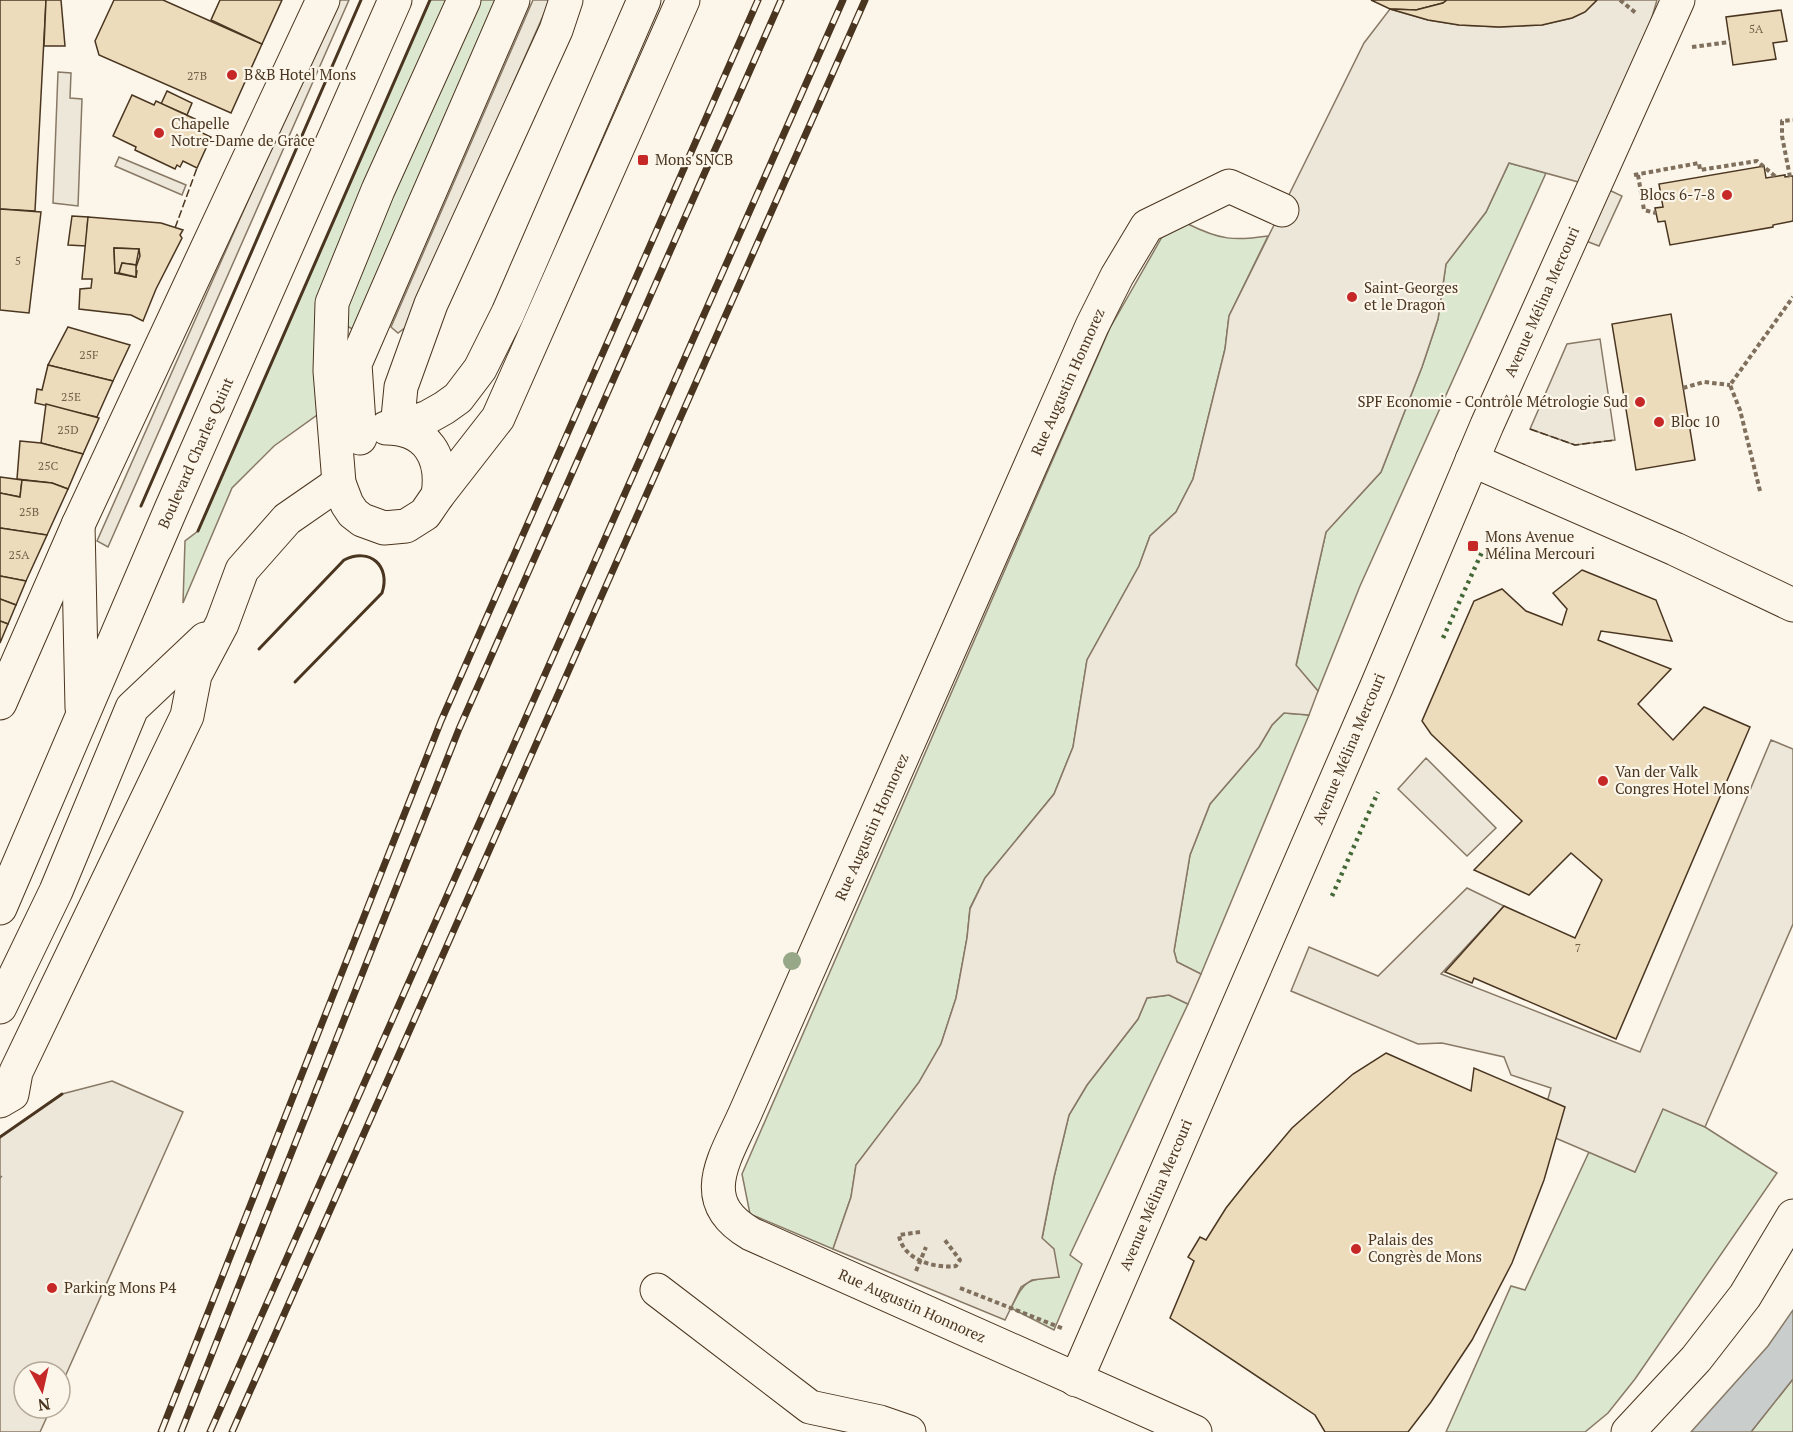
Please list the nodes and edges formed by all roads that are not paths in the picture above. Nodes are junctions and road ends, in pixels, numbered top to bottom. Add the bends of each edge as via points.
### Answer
1 (323, 0) edge
2 (395, 0) edge
3 (464, 0) edge
4 (513, 0) edge
5 (566, 0) edge
6 (644, 0) edge
7 (683, 0) edge
8 (1678, 0) edge
9 (1282, 210) dead end
10 (397, 428) junction
11 (360, 438) junction
12 (1472, 460) junction
13 (339, 483) junction
14 (438, 495) junction
15 (78, 525) junction
16 (1793, 605) edge
17 (222, 624) junction
18 (0, 703) edge
19 (83, 719) junction
20 (0, 908) edge
21 (0, 1006) edge
22 (0, 1101) edge
23 (1793, 1216) edge
24 (657, 1290) dead end
25 (1076, 1380) junction
26 (909, 1432) edge
27 (1195, 1432) edge
28 (1628, 1432) edge

1 - 15 main road
2 - 19 main road, Boulevard Charles Quint via 171,508
3 - 13 main road via 332,303 330,371
4 - 11 main road via 355,364
5 - 10 main road via 432,304 401,387
6 - 10 main road via 480,369 451,403 428,417
7 - 14 main road via 498,418
8 - 12 main road, Avenue Mélina Mercouri
9 - 25 main road, Rue Augustin Honnorez via 1229,186 1148,226 1117,276 717,1181 725,1214 751,1234
10 - 11 main road via 371,431
10 - 14 main road via 424,440 433,452 440,473
11 - 13 main road via 344,457
12 - 16 main road
12 - 25 main road, Avenue Mélina Mercouri
13 - 14 main road via 353,513 384,528 417,521
13 - 17 main road via 287,519 242,570
15 - 18 main road
15 - 19 main road
17 - 21 main road via 132,708 56,891
17 - 22 main road via 195,675 187,716 16,1072 12,1094
19 - 20 main road, Boulevard Charles Quint
23 - 28 main road via 1745,1296 1696,1359
24 - 26 main road via 810,1407
25 - 27 main road

